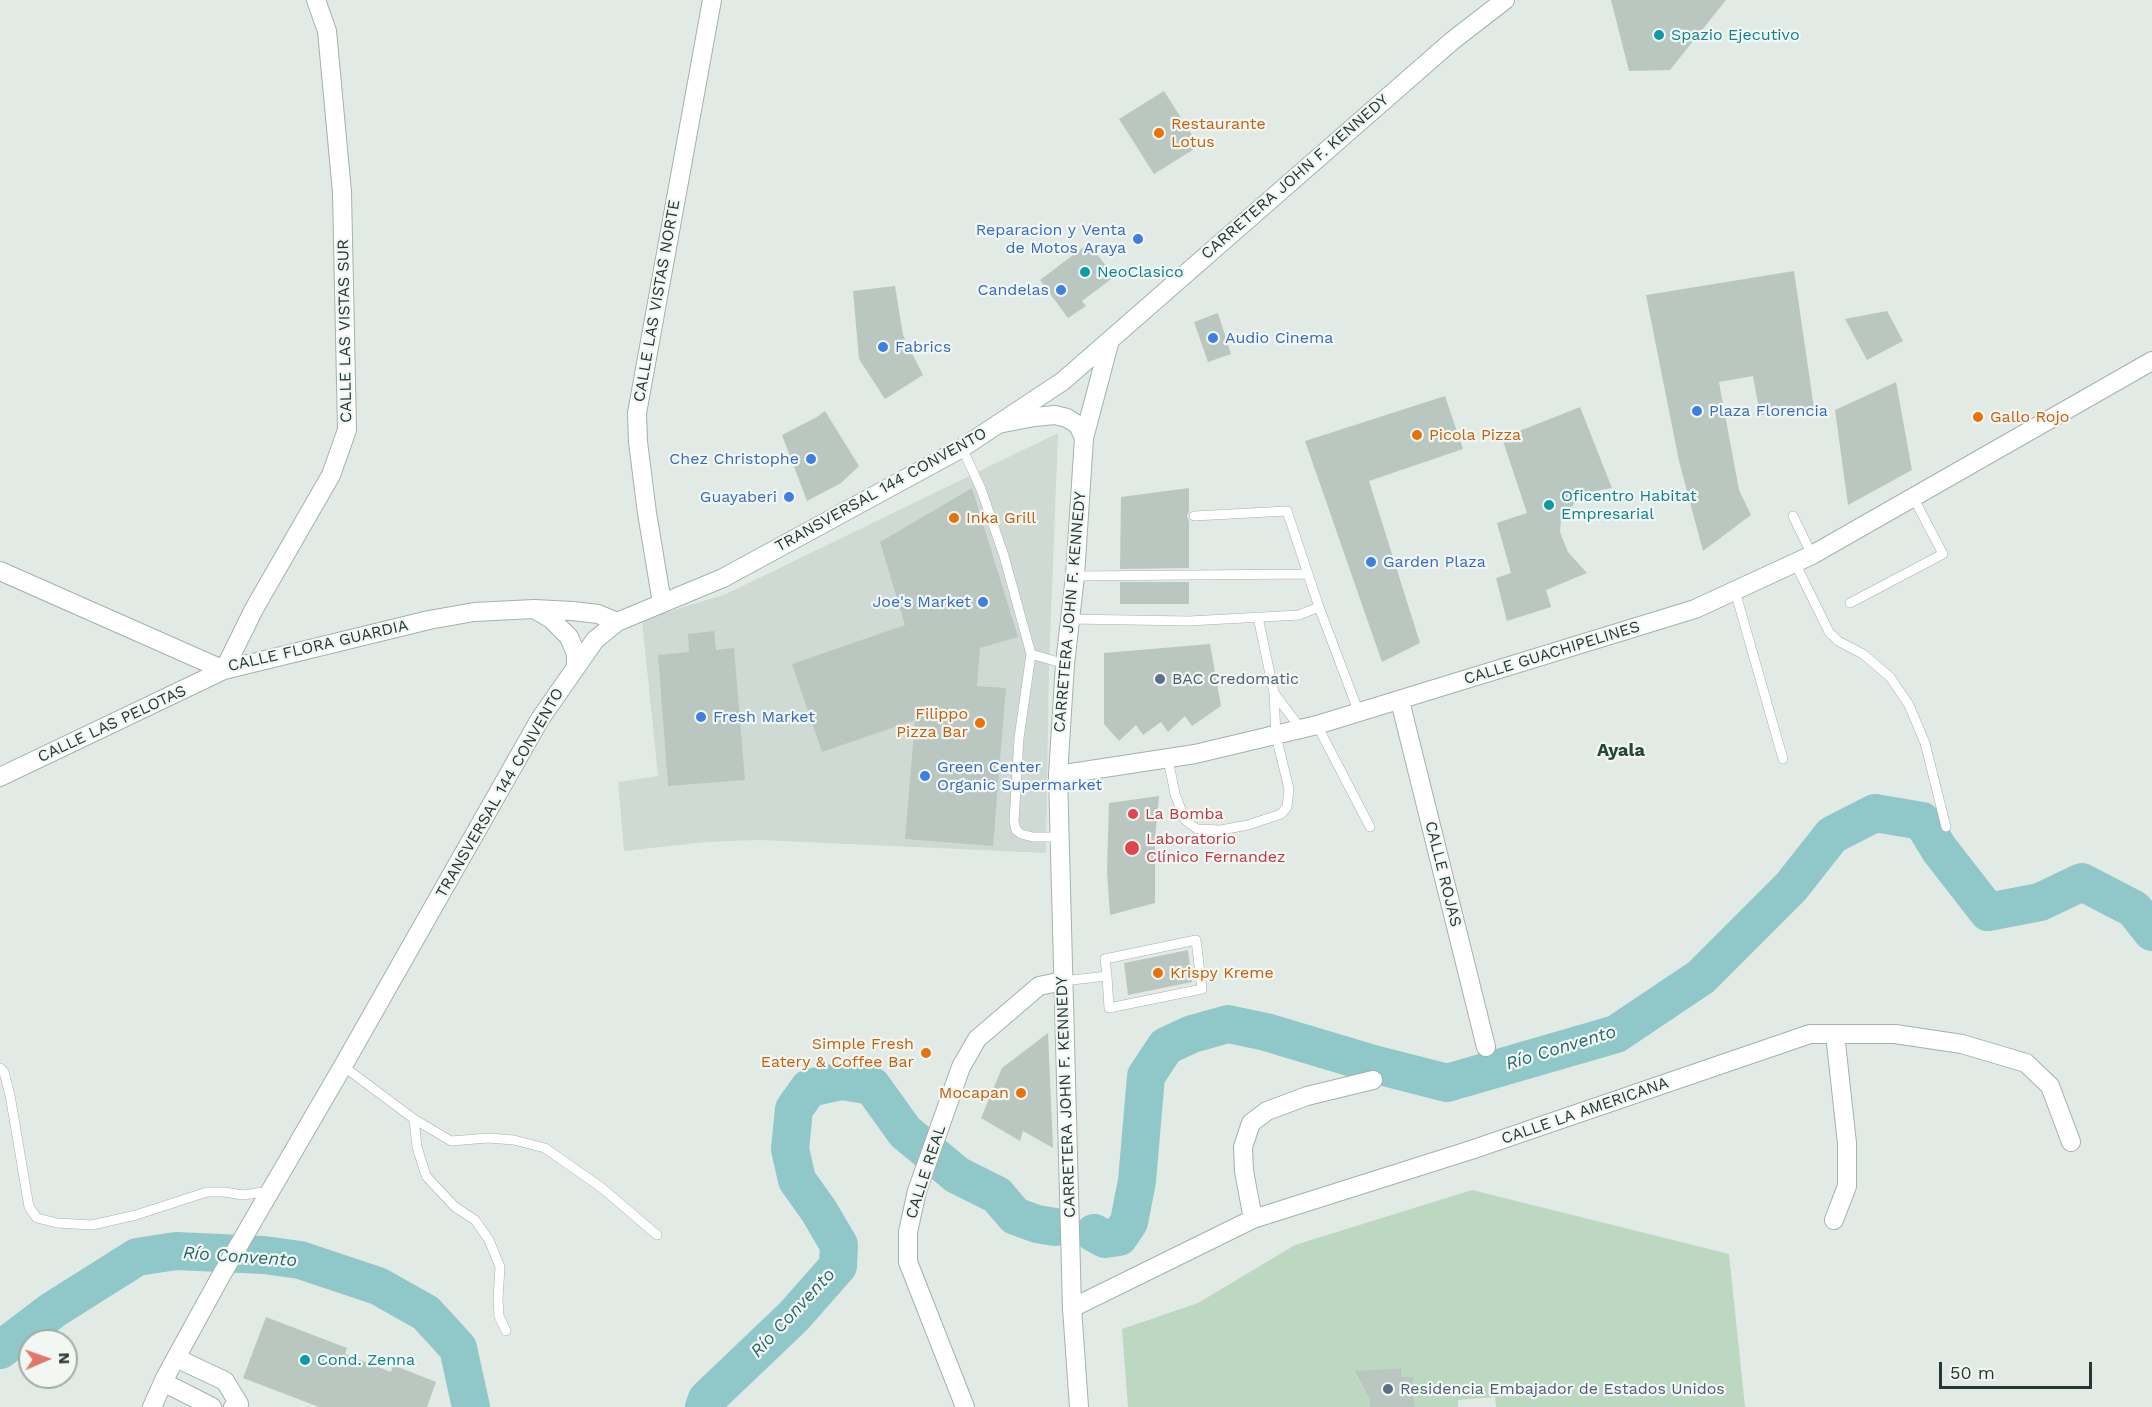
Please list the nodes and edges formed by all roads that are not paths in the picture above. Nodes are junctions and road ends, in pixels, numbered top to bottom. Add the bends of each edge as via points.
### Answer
1 (316, 0) edge
2 (712, 0) edge
3 (1504, 0) edge
4 (1110, 340) junction
5 (2152, 362) edge
6 (998, 424) junction
7 (1084, 438) junction
8 (962, 448) junction
9 (1913, 497) junction
10 (1194, 516) dead end
11 (1793, 516) dead end
12 (1812, 555) junction
13 (1795, 563) junction
14 (0, 571) edge
15 (1308, 574) junction
16 (1075, 576) junction
17 (1735, 591) junction
18 (662, 603) junction
19 (1850, 603) dead end
20 (1319, 607) junction
21 (534, 609) junction
22 (1258, 617) junction
23 (1070, 619) junction
24 (617, 622) junction
25 (1031, 654) junction
26 (1065, 664) junction
27 (576, 666) junction
28 (225, 670) junction
29 (1274, 693) junction
30 (1400, 700) junction
31 (1359, 713) junction
32 (1309, 727) junction
33 (1276, 736) junction
34 (1168, 759) junction
35 (1783, 759) dead end
36 (1058, 775) junction
37 (0, 777) edge
38 (1370, 827) dead end
39 (1946, 827) dead end
40 (1060, 837) junction
41 (1107, 976) junction
42 (1063, 981) junction
43 (1835, 1034) junction
44 (1486, 1047) dead end
45 (344, 1066) junction
46 (0, 1068) edge
47 (1373, 1080) dead end
48 (414, 1119) junction
49 (2071, 1142) dead end
50 (270, 1191) junction
51 (1253, 1219) junction
52 (1833, 1220) dead end
53 (657, 1235) dead end
54 (1072, 1308) junction
55 (506, 1331) dead end
56 (176, 1358) junction
57 (163, 1382) junction
58 (239, 1406) edge
59 (152, 1407) edge
60 (212, 1407) edge
61 (965, 1407) edge
62 (1079, 1407) edge

1 - 28 street, CALLE LAS VISTAS SUR via 327,31 342,192 347,430 331,475 254,609
2 - 18 street, CALLE LAS VISTAS NORTE via 637,413
3 - 4 street, CARRETERA JOHN F. KENNEDY
4 - 6 street, TRANSVERSAL 144 CONVENTO via 1063,381
4 - 7 street, CARRETERA JOHN F. KENNEDY
5 - 9 street, CALLE GUACHIPELINES
6 - 7 street via 1055,415 1078,425
6 - 8 street, TRANSVERSAL 144 CONVENTO
7 - 16 street, CARRETERA JOHN F. KENNEDY
8 - 18 street, TRANSVERSAL 144 CONVENTO via 723,578
8 - 25 lane via 1004,556
9 - 12 street, CALLE GUACHIPELINES
9 - 19 lane via 1943,554
10 - 15 lane via 1287,512
11 - 12 lane
12 - 13 street, CALLE GUACHIPELINES
13 - 17 street, CALLE GUACHIPELINES
13 - 39 lane via 1829,632 1890,677 1910,705 1925,743
14 - 28 street, CALLE FLORA GUARDIA
15 - 16 lane
15 - 20 lane
16 - 23 street, CARRETERA JOHN F. KENNEDY
17 - 30 street, CALLE GUACHIPELINES via 1695,609
17 - 35 lane
18 - 24 street, TRANSVERSAL 144 CONVENTO
20 - 22 lane via 1299,615
20 - 31 lane
21 - 24 street, CALLE FLORA GUARDIA via 598,614
21 - 27 street via 569,637
21 - 28 street, CALLE FLORA GUARDIA via 474,612 429,620
22 - 23 lane via 1188,621
22 - 29 lane
23 - 26 street, CARRETERA JOHN F. KENNEDY
24 - 27 street, TRANSVERSAL 144 CONVENTO via 595,640
25 - 26 lane
25 - 40 lane via 1019,738 1014,821 1021,834
26 - 36 street, CARRETERA JOHN F. KENNEDY
27 - 45 street, TRANSVERSAL 144 CONVENTO via 540,719
28 - 37 street, CALLE LAS PELOTAS
29 - 32 lane
29 - 33 lane
30 - 31 street, CALLE GUACHIPELINES
30 - 44 street, CALLE ROJAS
31 - 32 street, CALLE GUACHIPELINES
32 - 33 street, CALLE GUACHIPELINES
32 - 38 lane
33 - 34 street, CALLE GUACHIPELINES
33 - 34 lane via 1289,789 1287,807 1281,814 1248,825 1197,829 1185,820
34 - 36 street, CALLE GUACHIPELINES
36 - 40 street, CARRETERA JOHN F. KENNEDY
40 - 42 street, CARRETERA JOHN F. KENNEDY
41 - 41 lane via 1109,1008 1202,989 1196,940 1105,959
41 - 42 lane
42 - 54 street, CARRETERA JOHN F. KENNEDY
42 - 61 street, CALLE REAL via 1039,986 977,1039 962,1067 917,1191 908,1232 908,1262
43 - 49 street, CALLE LA AMERICANA via 1895,1034 1962,1044 2026,1063 2050,1086
43 - 51 street, CALLE LA AMERICANA via 1810,1034 1471,1150
43 - 52 street via 1848,1143 1847,1186
45 - 48 lane
45 - 50 street, TRANSVERSAL 144 CONVENTO
46 - 50 lane via 10,1095 29,1207 37,1218 92,1225 207,1192 243,1195
47 - 51 street via 1307,1096 1267,1111 1251,1123 1243,1147
48 - 53 lane via 451,1141 488,1138 545,1148 602,1188
48 - 55 lane via 426,1176 455,1207 475,1220 489,1240 500,1267 498,1308
50 - 56 street, TRANSVERSAL 144 CONVENTO
51 - 54 street, CALLE LA AMERICANA
54 - 62 street, CARRETERA JOHN F. KENNEDY
56 - 57 street, TRANSVERSAL 144 CONVENTO
56 - 58 street via 225,1380
57 - 59 street, TRANSVERSAL 144 CONVENTO
57 - 60 street

